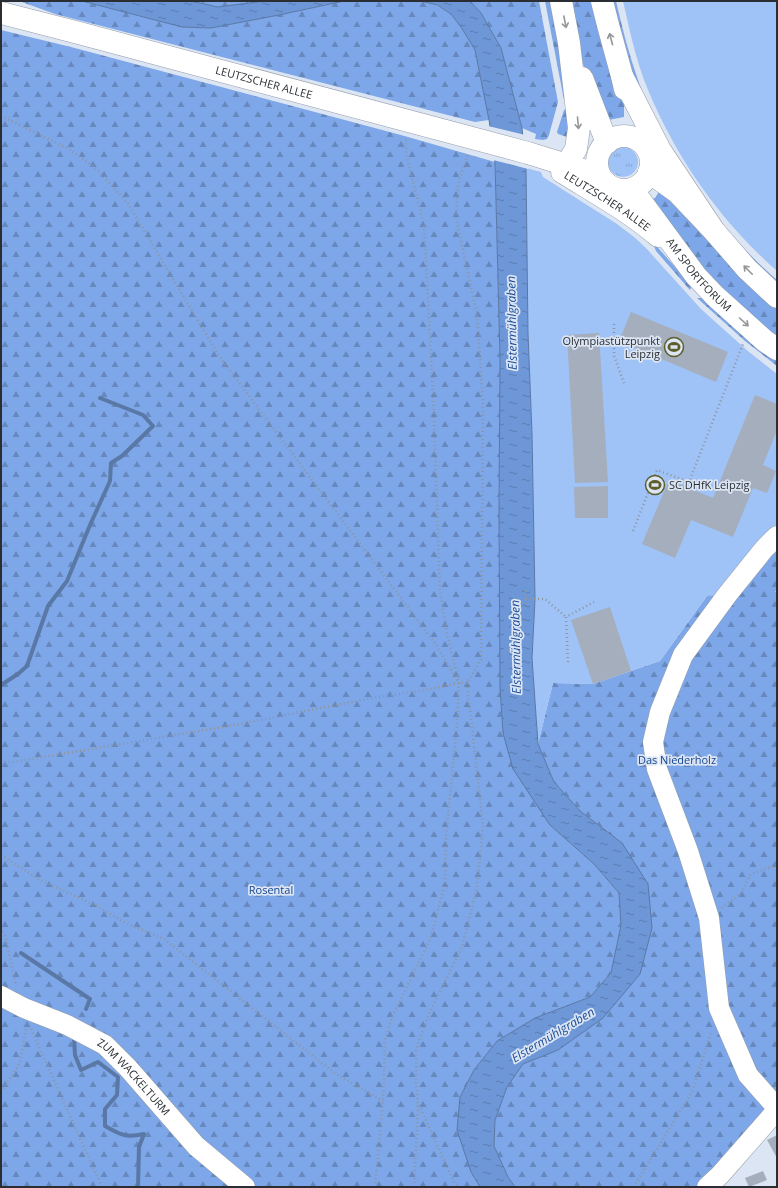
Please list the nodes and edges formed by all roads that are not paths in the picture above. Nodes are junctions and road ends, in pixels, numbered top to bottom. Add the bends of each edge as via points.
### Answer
1 (561, 1) edge
2 (602, 1) edge
3 (1, 13) edge
4 (569, 43) junction
5 (622, 76) junction
6 (632, 138) junction
7 (528, 153) junction
8 (571, 157) junction
9 (601, 158) junction
10 (649, 172) junction
11 (632, 189) junction
12 (714, 230) junction
13 (696, 276) junction
14 (777, 297) edge
15 (777, 349) edge
16 (777, 536) edge
17 (1, 996) edge
18 (777, 1109) edge
19 (245, 1187) edge
20 (708, 1187) edge

1 -> 4 main road
5 -> 2 main road
3 - 7 main road, LEUTZSCHER ALLEE
4 -> 8 main road via 579,128 576,149
4 - 9 main road
5 - 6 main road
5 - 12 main road via 660,150
6 - 9 main road via 612,139
6 - 10 main road via 645,148 649,155
7 - 8 main road, LEUTZSCHER ALLEE
7 - 9 main road, LEUTZSCHER ALLEE
7 - 13 main road, LEUTZSCHER ALLEE via 560,170 647,227
8 - 9 main road, LEUTZSCHER ALLEE
9 - 11 main road via 604,182 617,190
10 - 11 main road via 639,185
10 - 12 main road via 677,192
11 - 13 main road, AM SPORTFORUM
14 -> 12 main road via 747,269
13 -> 15 main road, AM SPORTFORUM via 714,296
16 - 18 lane via 727,595 683,655 660,712 653,742 656,768 688,851 709,918 720,1008 748,1075
17 - 19 lane, ZUM WACKELTURM via 105,1046 128,1068 196,1146
18 - 20 lane

